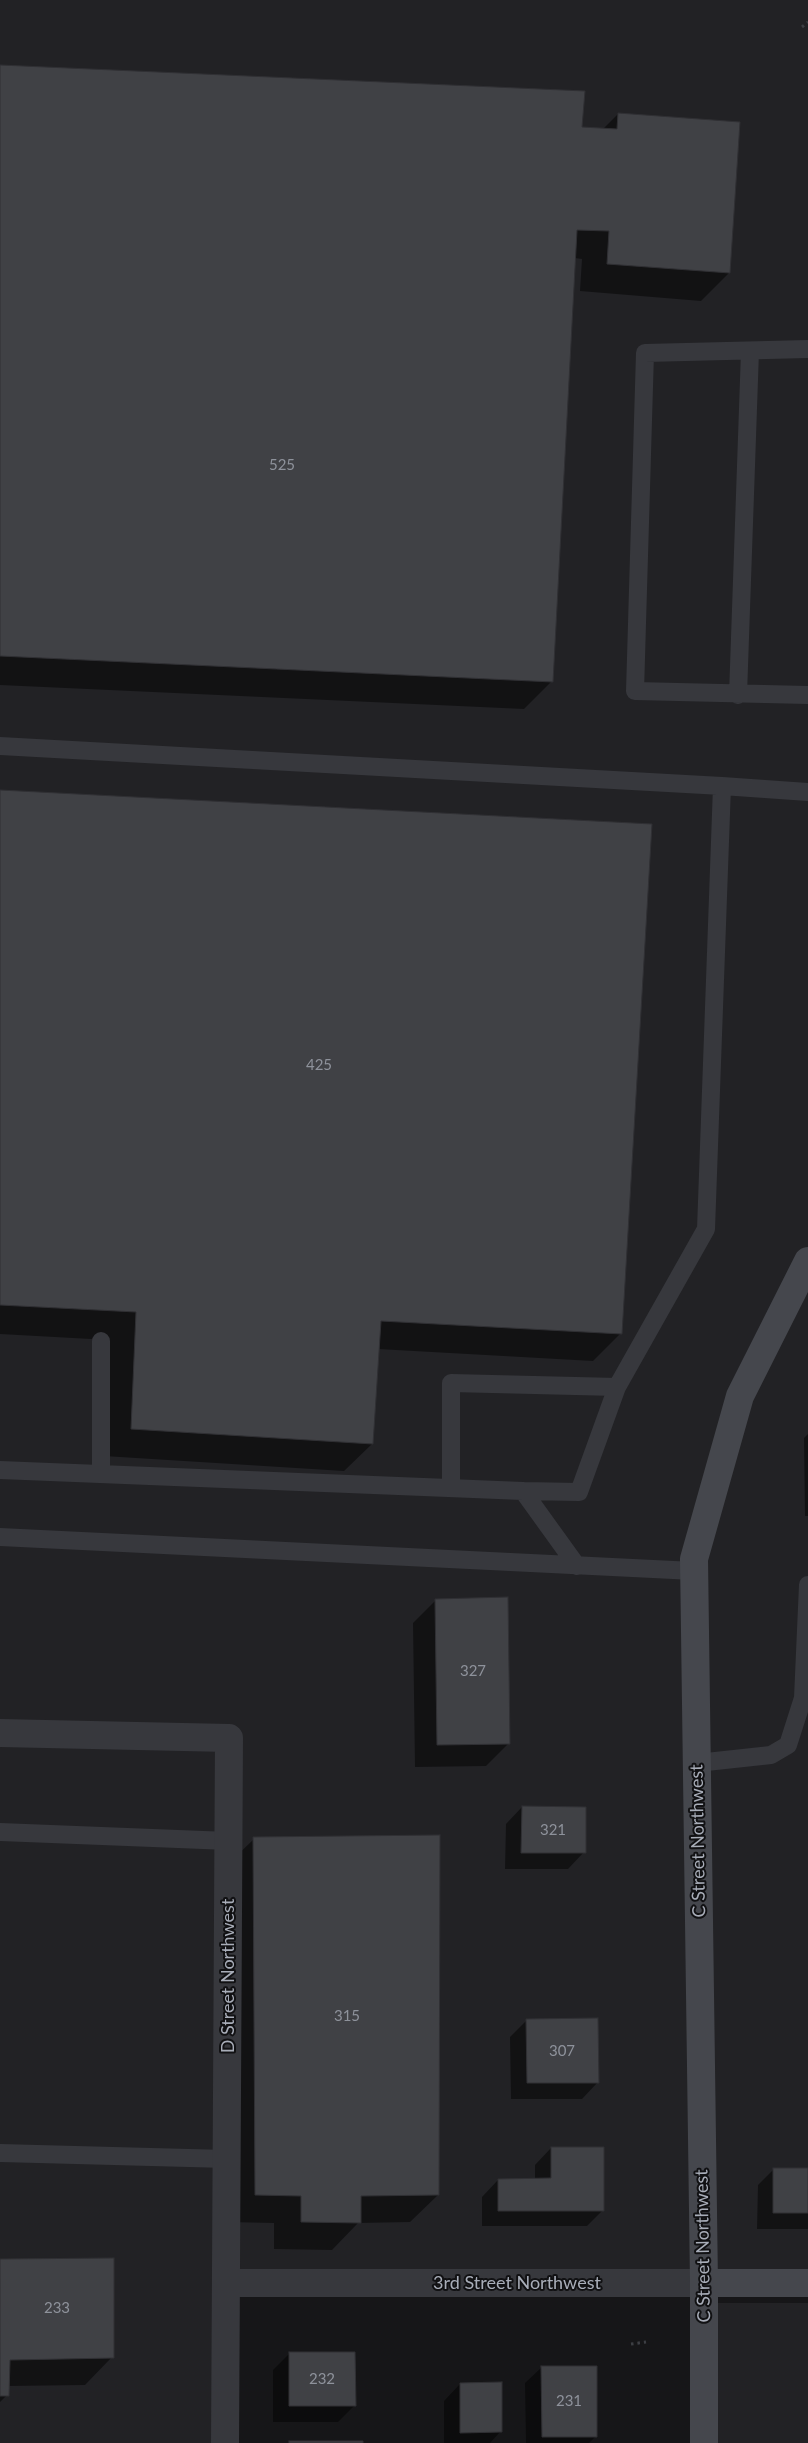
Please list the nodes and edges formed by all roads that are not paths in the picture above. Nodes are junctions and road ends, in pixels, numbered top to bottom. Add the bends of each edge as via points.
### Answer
1 (808, 349) edge
2 (750, 351) junction
3 (738, 695) junction
4 (808, 695) edge
5 (0, 746) edge
6 (722, 786) junction
7 (808, 792) edge
8 (808, 1261) edge
9 (101, 1341) dead end
10 (617, 1387) junction
11 (0, 1470) edge
12 (101, 1474) junction
13 (451, 1488) junction
14 (523, 1491) junction
15 (0, 1537) edge
16 (576, 1566) junction
17 (694, 1571) junction
18 (808, 1585) edge
19 (0, 1733) edge
20 (697, 1763) junction
21 (0, 1832) edge
22 (229, 1841) junction
23 (0, 2153) edge
24 (227, 2159) junction
25 (808, 2282) edge
26 (227, 2283) junction
27 (704, 2283) junction
28 (225, 2443) edge
29 (704, 2443) edge

1 - 2 lane
2 - 3 lane
2 - 3 lane via 645,353 635,691
3 - 4 lane
5 - 6 lane
6 - 7 lane
6 - 10 lane via 706,1229
8 - 17 street, C Street Northwest via 740,1396 694,1559
9 - 12 lane
10 - 13 lane via 451,1383
10 - 14 lane via 579,1492
11 - 12 lane
12 - 13 lane
13 - 14 lane
14 - 16 lane
15 - 16 lane
16 - 17 lane
17 - 20 street, C Street Northwest
18 - 20 lane via 803,1698 788,1745 771,1755
19 - 22 street, D Street Northwest via 229,1738
20 - 27 street, C Street Northwest
21 - 22 lane
22 - 24 street, D Street Northwest
23 - 24 lane
24 - 26 street, D Street Northwest
25 - 27 street, 3rd Street Northwest
26 - 27 street, 3rd Street Northwest
26 - 28 street, D Street Northwest
27 - 29 street, C Street Northwest

